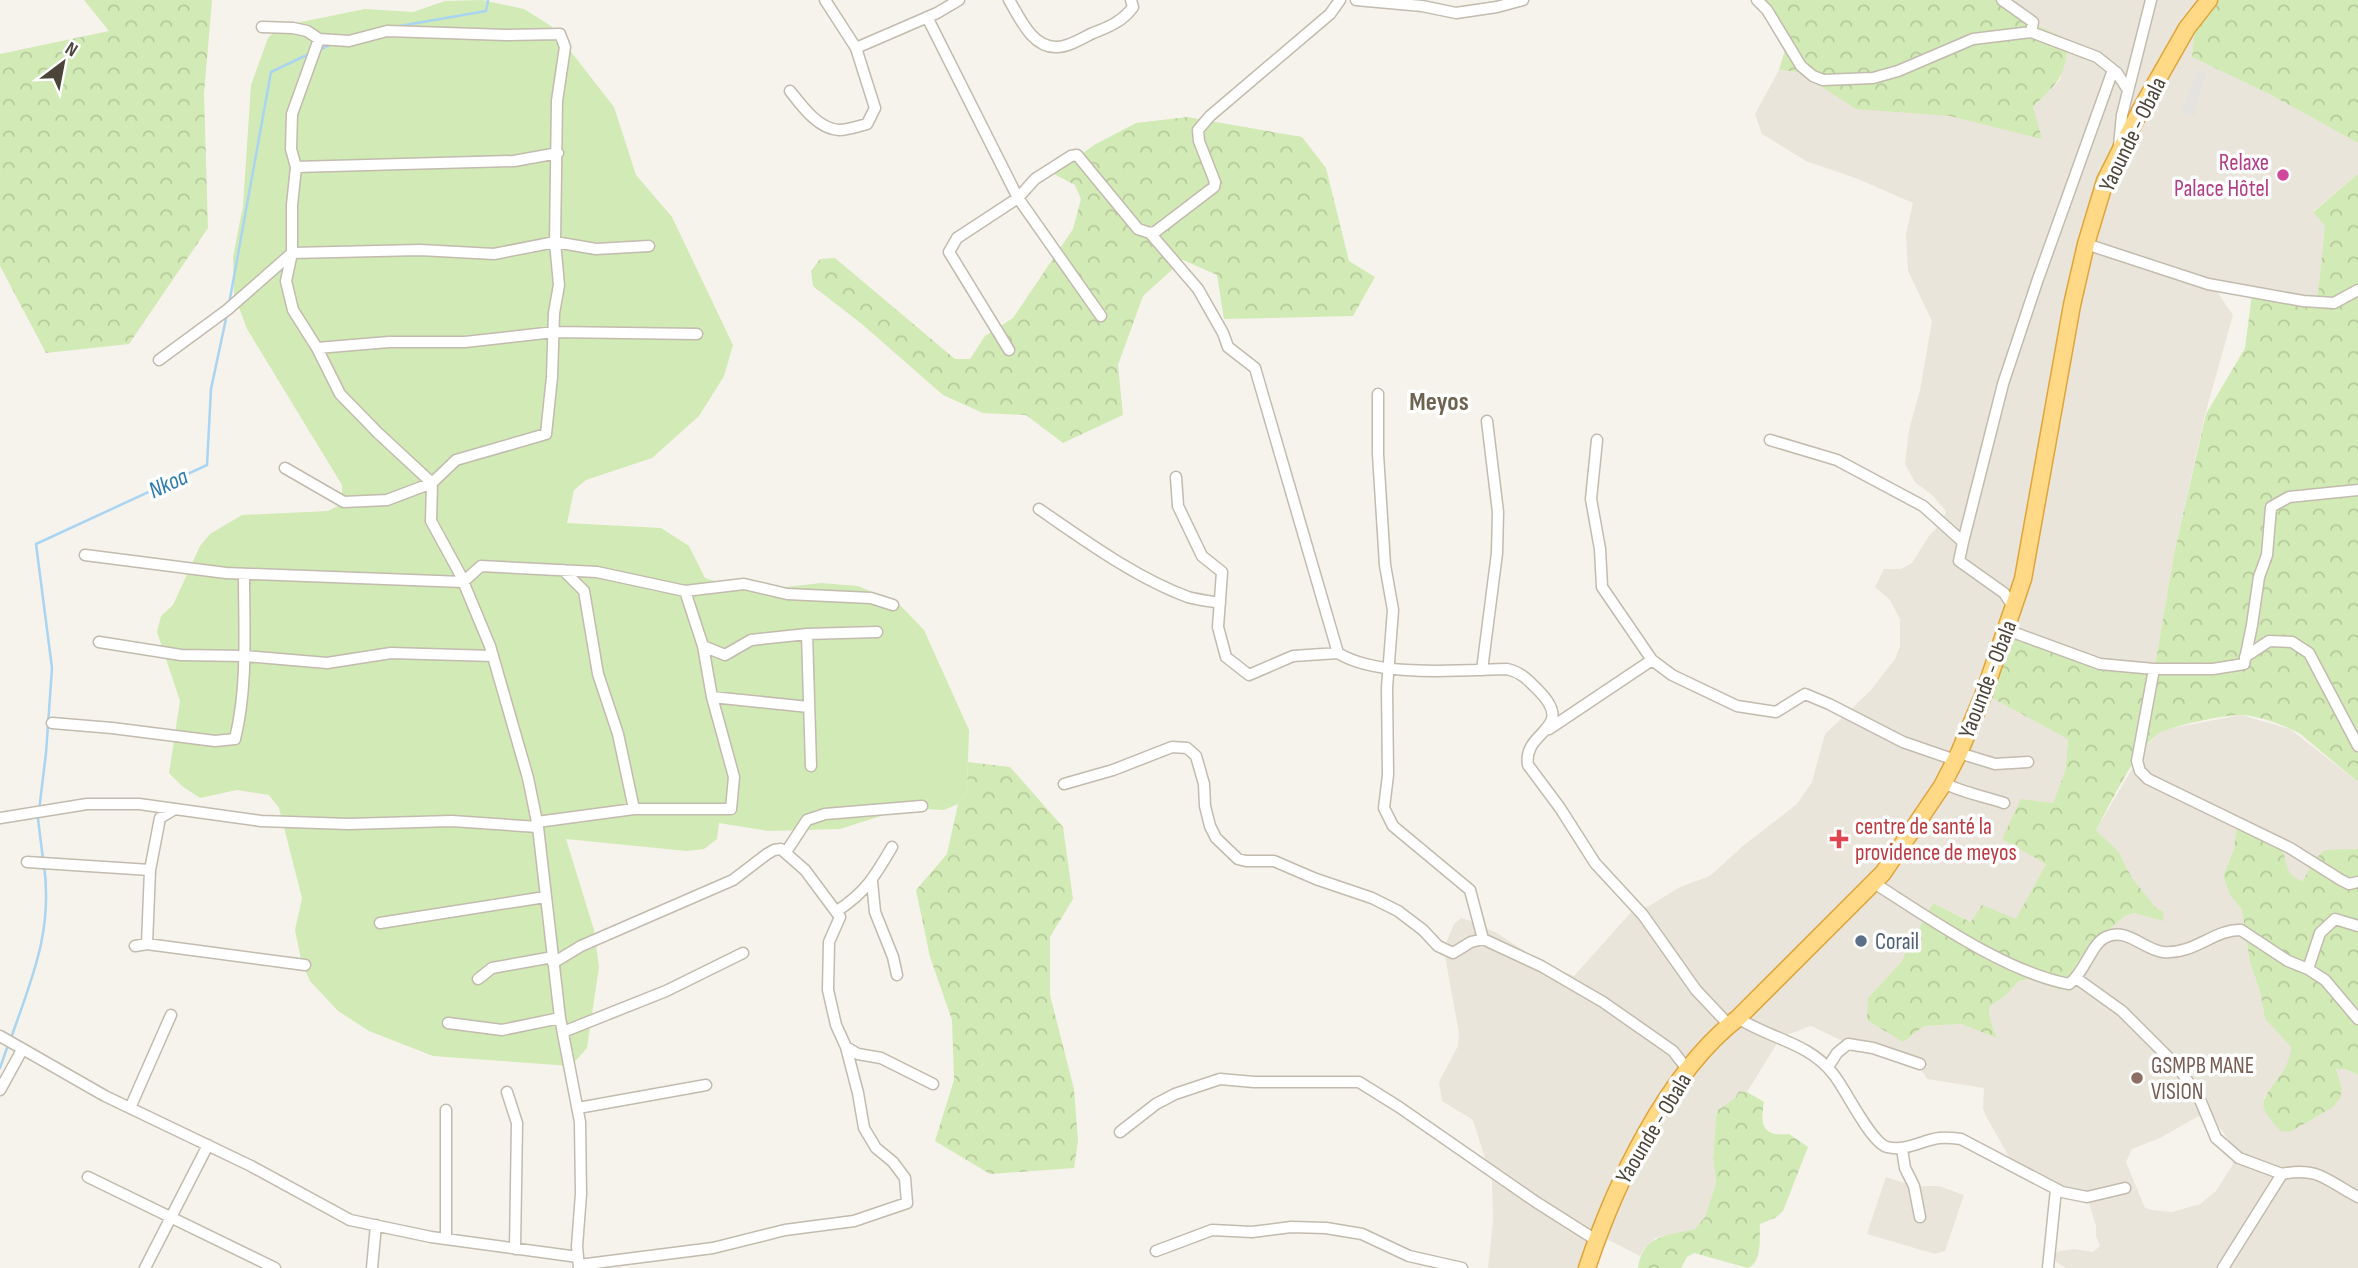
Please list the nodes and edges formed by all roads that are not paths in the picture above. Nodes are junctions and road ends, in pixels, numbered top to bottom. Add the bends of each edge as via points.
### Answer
1 (825, 0) edge
2 (959, 0) edge
3 (1009, 0) edge
4 (1131, 0) edge
5 (1340, 0) edge
6 (1356, 0) edge
7 (1523, 0) edge
8 (1757, 0) edge
9 (2002, 0) edge
10 (2151, 0) edge
11 (2209, 0) edge
12 (927, 17) junction
13 (262, 27) dead end
14 (2031, 32) junction
15 (319, 39) junction
16 (856, 48) junction
17 (2113, 70) junction
18 (2128, 90) junction
19 (790, 91) dead end
20 (558, 153) junction
21 (2118, 153) junction
22 (296, 167) junction
23 (1018, 198) junction
24 (1150, 233) junction
25 (555, 242) junction
26 (2086, 244) junction
27 (649, 246) dead end
28 (292, 253) junction
29 (2358, 290) edge
30 (1101, 316) dead end
31 (554, 332) junction
32 (697, 334) dead end
33 (317, 348) junction
34 (1009, 350) dead end
35 (159, 360) dead end
36 (1378, 394) dead end
37 (1487, 421) dead end
38 (1597, 440) dead end
39 (1770, 440) dead end
40 (285, 468) dead end
41 (1176, 477) dead end
42 (432, 482) junction
43 (2358, 490) edge
44 (1039, 509) dead end
45 (1963, 542) junction
46 (85, 555) dead end
47 (563, 570) junction
48 (244, 574) junction
49 (463, 582) junction
50 (685, 591) junction
51 (1220, 603) junction
52 (893, 605) dead end
53 (2015, 608) junction
54 (2007, 630) junction
55 (877, 632) dead end
56 (807, 634) junction
57 (99, 642) dead end
58 (703, 646) junction
59 (1338, 653) junction
60 (244, 656) junction
61 (493, 656) junction
62 (2245, 657) junction
63 (1652, 660) junction
64 (1389, 669) junction
65 (2154, 669) junction
66 (1482, 670) junction
67 (712, 697) junction
68 (809, 707) junction
69 (52, 723) dead end
70 (1548, 729) junction
71 (2358, 746) edge
72 (1957, 756) junction
73 (2028, 762) dead end
74 (811, 766) dead end
75 (1944, 783) junction
76 (1064, 784) dead end
77 (2004, 803) dead end
78 (922, 806) dead end
79 (175, 809) junction
80 (634, 809) junction
81 (0, 818) edge
82 (537, 825) junction
83 (891, 847) dead end
84 (786, 852) junction
85 (27, 862) dead end
86 (149, 870) junction
87 (872, 881) junction
88 (2358, 882) edge
89 (1874, 883) junction
90 (545, 897) junction
91 (837, 911) junction
92 (380, 923) dead end
93 (2358, 926) edge
94 (1483, 939) junction
95 (147, 944) junction
96 (135, 946) dead end
97 (743, 953) dead end
98 (553, 960) junction
99 (305, 965) dead end
100 (2308, 969) junction
101 (897, 975) dead end
102 (2076, 978) junction
103 (478, 979) dead end
104 (171, 1015) dead end
105 (560, 1018) junction
106 (2358, 1019) edge
107 (1734, 1022) junction
108 (448, 1023) dead end
109 (563, 1032) junction
110 (0, 1036) edge
111 (846, 1047) junction
112 (22, 1050) junction
113 (1920, 1063) dead end
114 (1828, 1067) junction
115 (1687, 1069) junction
116 (933, 1084) dead end
117 (706, 1085) dead end
118 (0, 1090) edge
119 (507, 1092) dead end
120 (130, 1108) junction
121 (578, 1108) junction
122 (446, 1110) dead end
123 (1120, 1132) dead end
124 (208, 1145) junction
125 (1902, 1149) junction
126 (2282, 1174) junction
127 (88, 1177) dead end
128 (2125, 1188) dead end
129 (2056, 1189) junction
130 (2358, 1197) edge
131 (171, 1217) junction
132 (1920, 1217) dead end
133 (376, 1225) junction
134 (446, 1239) junction
135 (1596, 1240) junction
136 (515, 1249) junction
137 (1156, 1251) dead end
138 (579, 1263) edge
139 (145, 1268) edge
140 (275, 1268) edge
141 (372, 1268) edge
142 (1462, 1268) edge
143 (1587, 1268) edge
144 (2048, 1268) edge
145 (2223, 1268) edge

1 - 16 street
2 - 12 street
3 - 4 street via 1031,35 1057,47 1125,18 1133,7
5 - 24 street via 1330,14 1198,130 1214,187
6 - 7 street via 1457,13
8 - 14 street via 1801,66 1823,80 1873,78 1973,39
9 - 14 street via 2033,22
10 - 18 street
11 - 21 highway, Yaounde - Obala via 2187,28
12 - 16 street
12 - 23 street
13 - 15 street via 293,28
14 - 17 street via 2096,57
15 - 20 street via 349,41 387,31 560,34 565,47 557,101
15 - 22 street via 292,114 291,149
16 - 19 street via 875,108 867,124 840,130 825,127
17 - 18 street
17 - 45 street via 2003,384
18 - 21 street
20 - 22 street via 514,161
20 - 25 street
21 - 26 highway, Yaounde - Obala
22 - 28 street
23 - 24 street via 1035,179 1077,155 1138,229
23 - 30 street
23 - 34 street via 957,238 949,252
24 - 59 street via 1198,289 1228,347 1255,368
25 - 27 street via 596,249
25 - 28 street via 494,254 420,250
25 - 31 street via 559,285
26 - 29 street via 2208,284 2303,302 2334,303
26 - 53 highway, Yaounde - Obala
28 - 33 street via 286,281 293,310
28 - 35 street via 227,310
31 - 32 street
31 - 33 street via 465,342
31 - 42 street via 546,434 456,460
33 - 42 street via 340,394
36 - 64 street via 1385,565 1394,610
37 - 66 street via 1498,512
38 - 63 street via 1591,499 1602,587
39 - 45 street via 1837,460 1923,506
40 - 42 street via 344,502 387,500
41 - 51 street via 1178,506 1202,556 1223,572
42 - 49 street via 431,521
43 - 62 street via 2289,497 2271,507 2267,555
44 - 51 street via 1129,568 1189,597
45 - 53 street via 1959,561 2004,593
46 - 48 street
47 - 49 street via 481,566
47 - 50 street via 597,572
47 - 80 street via 584,591 598,674 618,734
48 - 49 street
48 - 60 street
49 - 61 street
50 - 52 street via 744,584 787,594 871,598
50 - 58 street
51 - 59 street via 1218,626 1226,657 1249,675 1293,656
53 - 54 highway, Yaounde - Obala
54 - 65 street via 2100,664
54 - 72 highway, Yaounde - Obala
55 - 56 street
56 - 58 street via 751,640 725,655
56 - 68 street
57 - 60 street via 181,655
58 - 67 street
59 - 64 street
60 - 61 street via 327,663 391,653
60 - 69 street via 235,739 215,741
61 - 82 street
62 - 65 street via 2244,664 2213,669
62 - 71 street via 2269,641 2292,642 2309,653
63 - 70 street
63 - 72 street via 1672,675 1737,706 1776,712 1805,694 1903,742
64 - 66 street
64 - 94 street via 1384,808 1393,825 1470,890
65 - 88 street via 2137,761 2140,771 2290,848 2341,880
66 - 70 street via 1519,672 1551,704 1553,720
67 - 68 street
67 - 80 street via 734,777 731,809
68 - 74 street
70 - 107 street via 1529,749 1528,765 1595,863 1643,915 1696,990
72 - 73 street via 1995,764
72 - 75 highway, Yaounde - Obala
75 - 77 street
75 - 89 highway, Yaounde - Obala
76 - 94 street via 1172,747 1187,748 1196,757 1204,784 1210,826 1238,859 1274,861 1372,898 1398,911 1438,946 1453,953
78 - 84 street via 825,814 807,820
79 - 81 street via 87,804
79 - 82 street via 261,821
79 - 86 street via 160,818
80 - 82 street
82 - 90 street
83 - 87 street
84 - 91 street
84 - 98 street via 774,849 733,880
85 - 86 street
86 - 95 street
87 - 91 street
87 - 101 street via 875,912
89 - 102 street via 2000,957 2059,982 2069,984
89 - 107 highway, Yaounde - Obala
90 - 92 street
90 - 98 street
91 - 111 street via 840,917 829,942 828,990
93 - 100 street via 2335,919 2320,933
94 - 115 street via 1603,1002 1673,1051
95 - 96 street
95 - 99 street
97 - 109 street via 666,991
98 - 103 street via 492,968
98 - 105 street
100 - 102 street via 2242,930 2224,932 2176,952 2161,952 2116,934 2099,942
100 - 106 street via 2325,980
102 - 126 street via 2122,1011 2179,1068 2201,1102 2216,1138 2239,1158
104 - 120 street
105 - 108 street via 502,1030
105 - 109 street
107 - 114 street via 1801,1046
107 - 115 highway, Yaounde - Obala
109 - 121 street
110 - 112 street
111 - 116 street via 881,1058
111 - 138 street via 864,1128 905,1178 907,1203 854,1221 785,1230 713,1248
112 - 118 street
112 - 120 street
113 - 114 street via 1848,1044
114 - 125 street via 1881,1145
115 - 135 highway, Yaounde - Obala via 1617,1189
117 - 121 street
119 - 136 street via 517,1123
120 - 124 street
121 - 138 street
122 - 134 street
123 - 135 street via 1156,1104 1220,1079 1359,1082
124 - 131 street
124 - 133 street via 350,1220
125 - 129 street via 1942,1137 1961,1139
125 - 132 street
126 - 130 street via 2299,1170 2319,1174
126 - 145 street
127 - 131 street
128 - 129 street via 2087,1197
129 - 144 street
131 - 139 street
131 - 140 street
133 - 134 street
133 - 141 street
134 - 136 street
135 - 143 highway, Yaounde - Obala
136 - 138 street
137 - 142 street via 1212,1230 1326,1228 1362,1234 1409,1256

